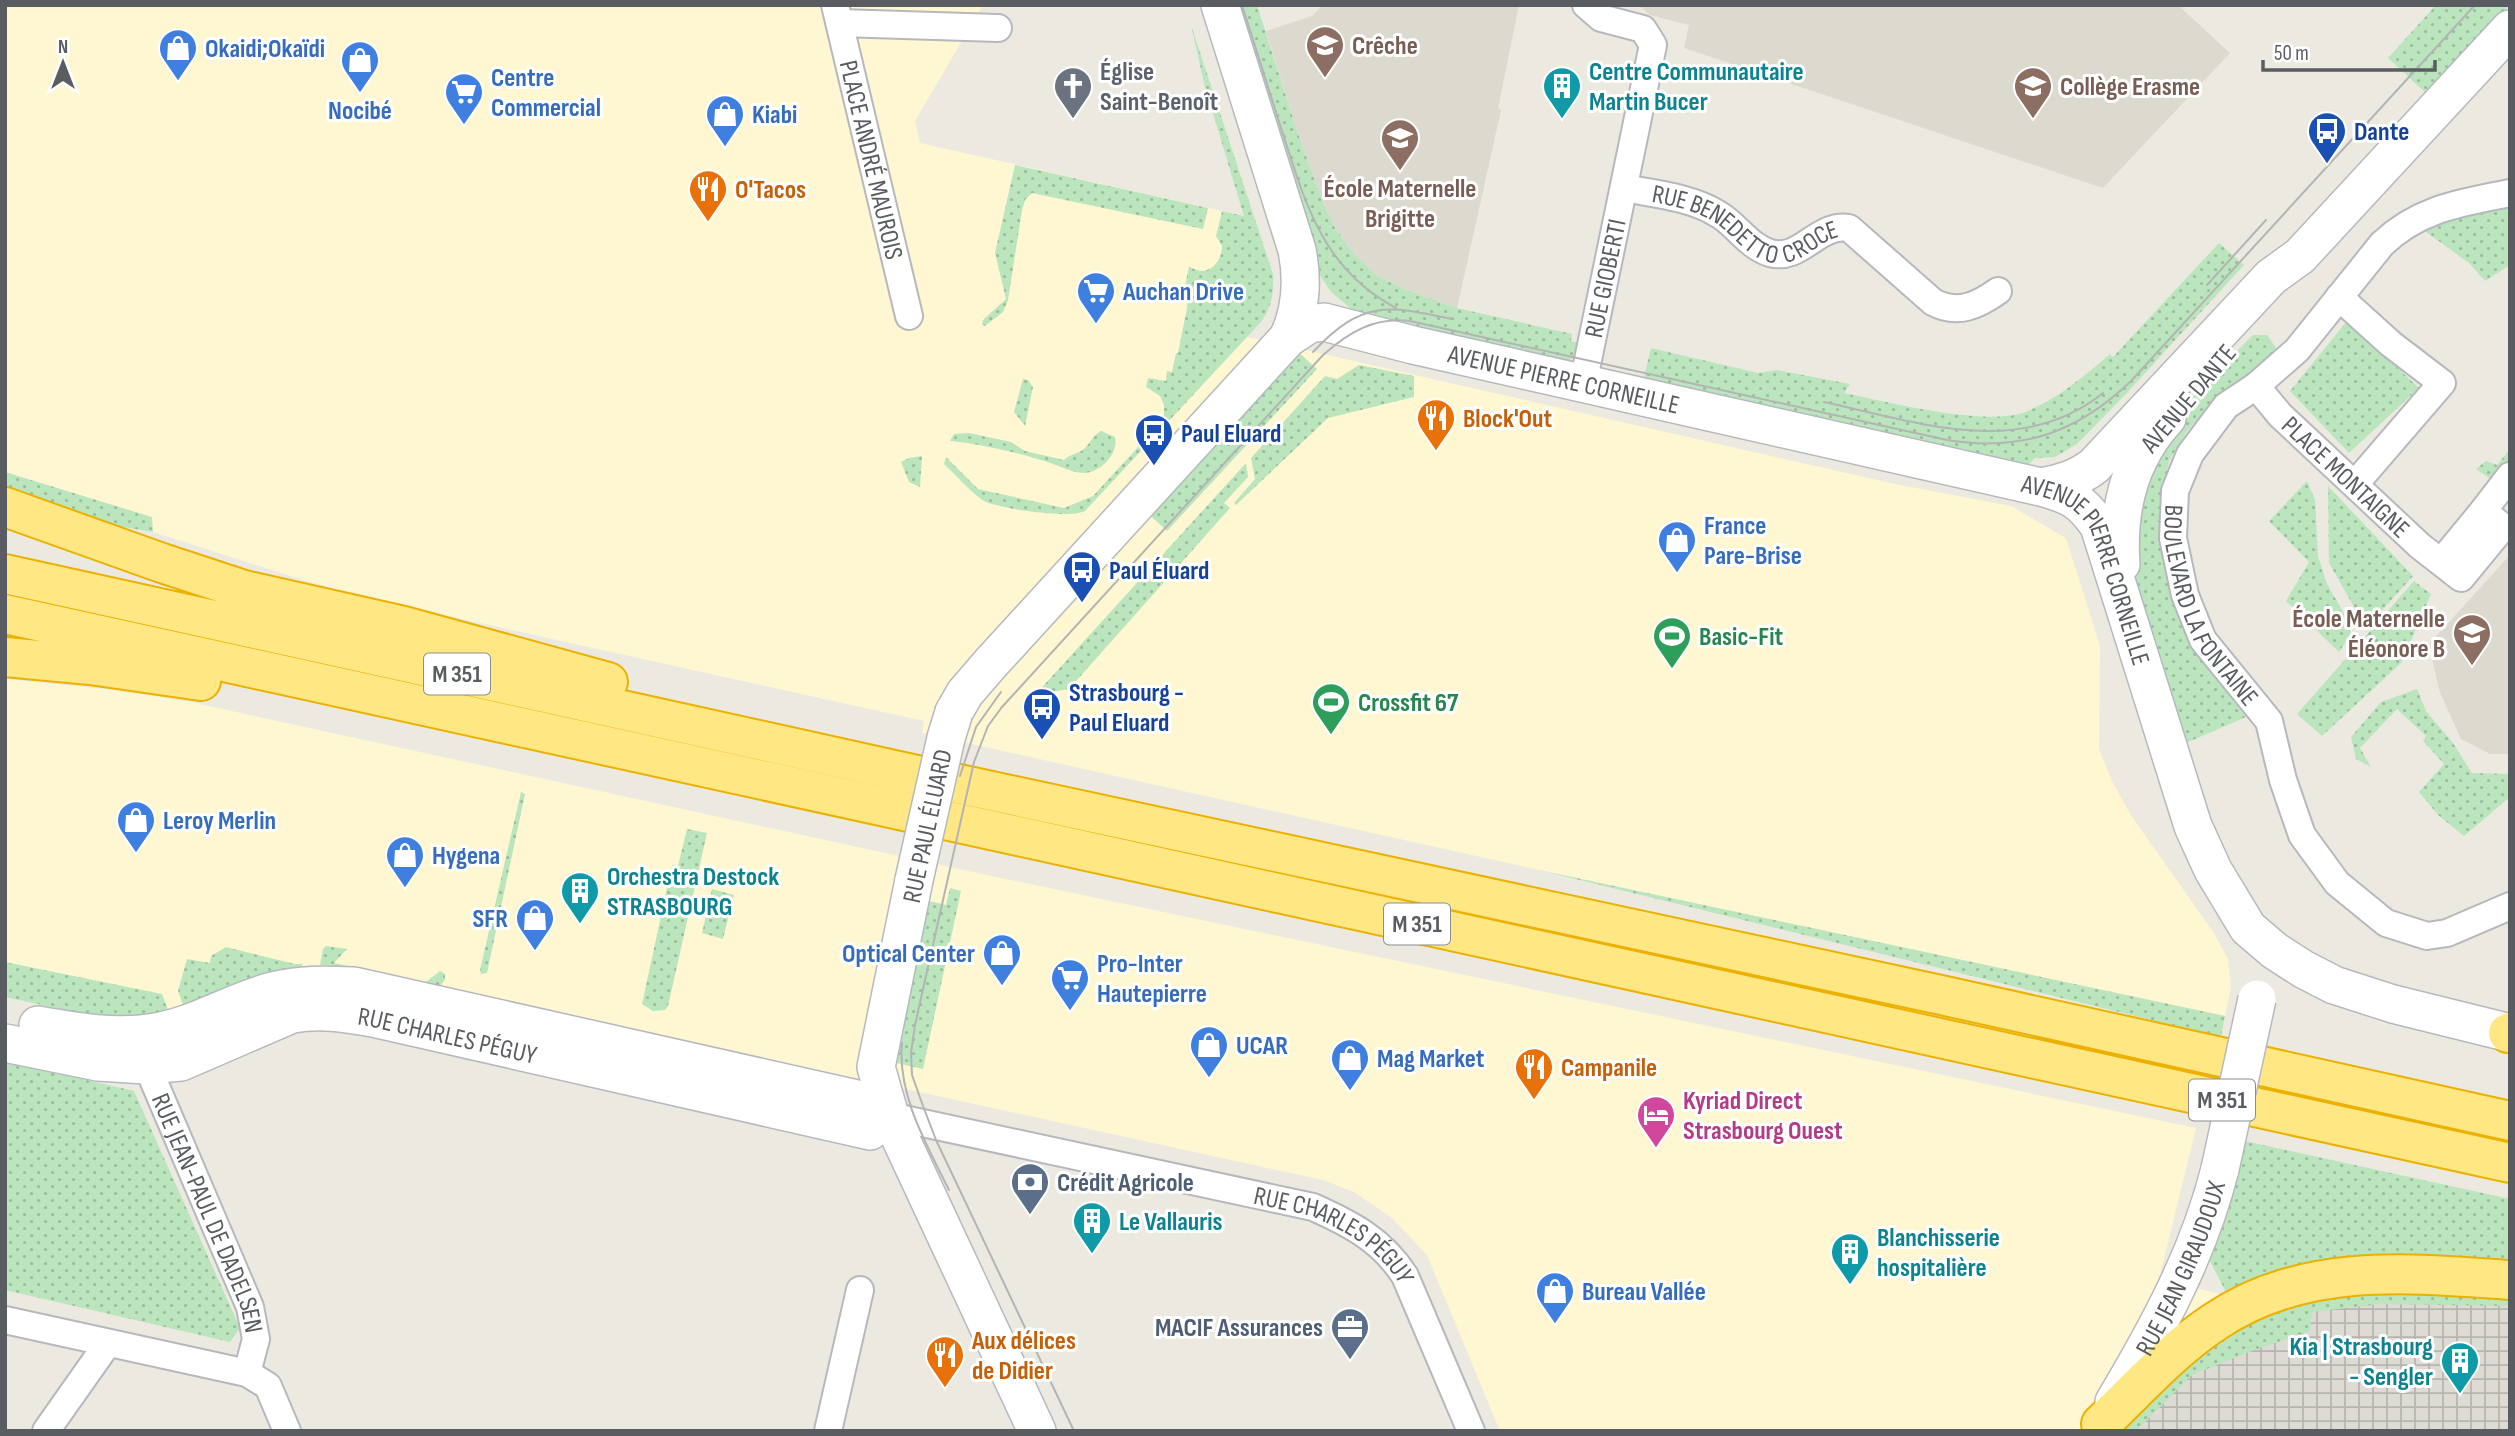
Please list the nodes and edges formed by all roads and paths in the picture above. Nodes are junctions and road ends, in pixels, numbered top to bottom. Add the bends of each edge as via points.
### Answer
1 (1220, 5) edge
2 (1586, 5) edge
3 (838, 14) edge
4 (998, 27) dead end
5 (2510, 29) edge
6 (1624, 188) junction
7 (2510, 193) edge
8 (1297, 250) junction
9 (2300, 256) junction
10 (1998, 291) dead end
11 (2339, 297) junction
12 (909, 316) dead end
13 (1299, 331) junction
14 (1383, 339) junction
15 (1583, 384) junction
16 (2256, 386) junction
17 (2510, 476) edge
18 (2355, 484) junction
19 (2041, 487) junction
20 (5, 507) edge
21 (5, 574) edge
22 (2123, 601) junction
23 (5, 614) edge
24 (5, 657) edge
25 (908, 774) junction
26 (901, 811) junction
27 (2510, 906) edge
28 (2248, 928) junction
29 (5, 1018) edge
30 (2509, 1033) edge
31 (5, 1043) edge
32 (141, 1050) junction
33 (890, 1116) junction
34 (2510, 1121) edge
35 (2510, 1163) edge
36 (2510, 1280) edge
37 (860, 1290) dead end
38 (5, 1320) edge
39 (108, 1343) junction
40 (247, 1373) junction
41 (2098, 1427) edge
42 (46, 1431) edge
43 (288, 1431) edge
44 (828, 1431) edge
45 (1037, 1431) edge
46 (1471, 1431) edge

1 - 8 street, AVENUE PIERRE CORNEILLE
2 - 6 street, RUE GIOBERTI via 1601,18 1643,29 1653,45
3 - 4 street
3 - 12 street, PLACE ANDRÉ MAUROIS
5 - 9 street, AVENUE DANTE
6 - 10 street, RUE BENEDETTO CROCE via 1708,208 1770,253 1791,252 1831,228 1849,228 1942,307 1966,309
6 - 15 street, RUE GIOBERTI
7 - 11 street, BOULEVARD LA FONTAINE via 2452,204 2395,231
8 - 13 street, AVENUE PIERRE CORNEILLE
8 - 14 street, AVENUE PIERRE CORNEILLE via 1333,305 1360,328
9 - 19 street, AVENUE DANTE via 2271,277 2094,466 2066,482
9 - 22 street, AVENUE DANTE via 2283,288 2144,445 2124,499 2119,535
11 - 16 street, BOULEVARD LA FONTAINE via 2297,350
11 - 18 street via 2441,383
13 - 14 street, AVENUE PIERRE CORNEILLE via 1333,324
13 - 33 street, RUE PAUL ÉLUARD, bridge via 990,664 954,712 876,1067
14 - 15 street, AVENUE PIERRE CORNEILLE
15 - 19 street, AVENUE PIERRE CORNEILLE
16 - 18 street, PLACE MONTAIGNE via 2280,415
16 - 27 street, BOULEVARD LA FONTAINE via 2219,415 2190,454 2175,491 2173,537 2185,595 2203,640 2269,721 2302,835 2337,883 2386,923 2427,936 2447,933
17 - 18 street, PLACE MONTAIGNE via 2441,562
19 - 22 street, AVENUE PIERRE CORNEILLE via 2087,507 2099,526
20 - 25 highway via 244,590 404,626 816,739
21 - 25 highway, M 351
22 - 28 street, AVENUE PIERRE CORNEILLE via 2193,826
23 - 26 highway, M 351
24 - 26 highway via 223,684 640,775
25 - 34 highway, M 351
26 - 35 highway, M 351
28 - 30 street, AVENUE PIERRE CORNEILLE via 2275,951 2334,985
28 - 41 street, RUE JEAN GIRAUDOUX, bridge via 2262,969 2211,1202 2189,1264 2149,1344
29 - 32 street, RUE CHARLES PÉGUY
31 - 32 street, RUE CHARLES PÉGUY via 99,1062
32 - 33 street, RUE CHARLES PÉGUY via 174,1028 270,992 312,984 354,986 866,1101
32 - 40 street, RUE JEAN-PAUL DE DADELSEN via 250,1307 256,1339
33 - 45 street, RUE PAUL ÉLUARD
33 - 46 street, RUE CHARLES PÉGUY via 1313,1208 1351,1223 1395,1259 1405,1276
36 - 41 highway via 2378,1273 2293,1286 2215,1322
37 - 44 street
38 - 39 street
39 - 40 street
39 - 42 street
40 - 43 street, RUE JEAN-PAUL DE DADELSEN via 268,1386

